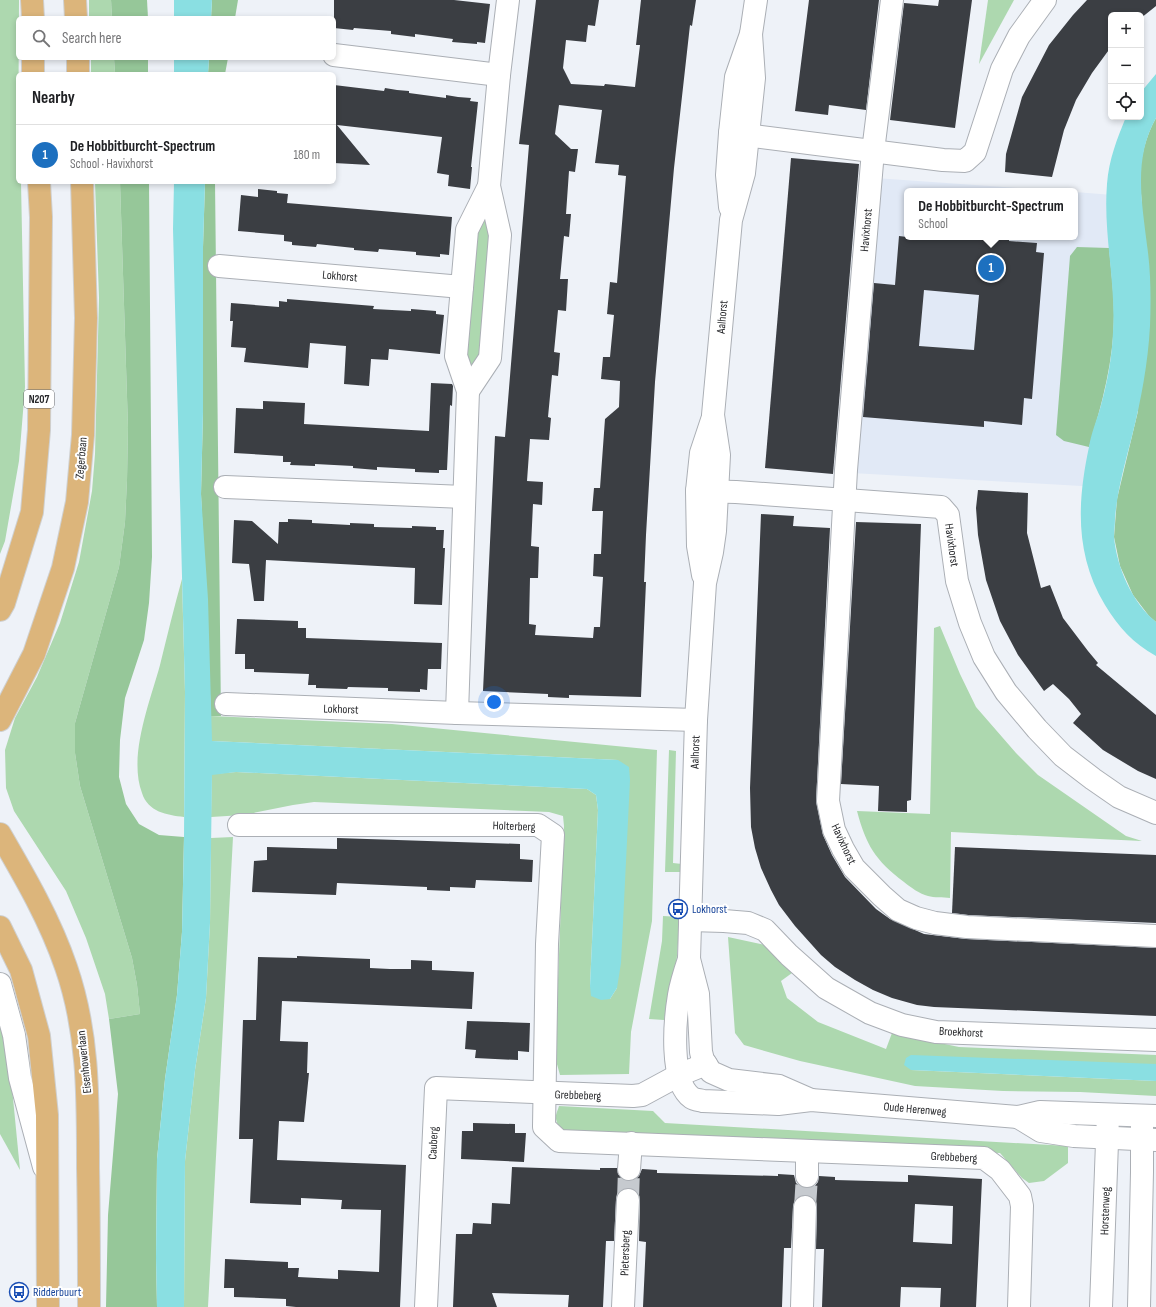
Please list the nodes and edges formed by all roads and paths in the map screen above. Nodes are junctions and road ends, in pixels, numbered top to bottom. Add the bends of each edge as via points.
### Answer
1 (32, 0) edge
2 (75, 0) edge
3 (508, 0) edge
4 (756, 0) edge
5 (892, 0) edge
6 (1045, 0) edge
7 (33, 16) edge
8 (76, 16) edge
9 (336, 56) edge
10 (33, 60) edge
11 (78, 60) edge
12 (33, 72) edge
13 (78, 72) edge
14 (499, 75) junction
15 (738, 134) junction
16 (873, 151) junction
17 (39, 184) edge
18 (82, 184) edge
19 (489, 186) junction
20 (219, 266) dead end
21 (462, 287) junction
22 (468, 391) junction
23 (225, 487) dead end
24 (707, 491) junction
25 (464, 497) junction
26 (844, 500) junction
27 (0, 610) edge
28 (226, 704) dead end
29 (457, 713) junction
30 (0, 720) edge
31 (696, 720) junction
32 (1156, 813) edge
33 (239, 825) dead end
34 (0, 834) edge
35 (690, 920) junction
36 (0, 927) edge
37 (1156, 936) edge
38 (689, 960) junction
39 (0, 984) edge
40 (1156, 1040) edge
41 (706, 1064) junction
42 (679, 1075) junction
43 (544, 1093) junction
44 (811, 1100) junction
45 (1108, 1114) junction
46 (1149, 1116) edge
47 (1018, 1117) junction
48 (1107, 1138) junction
49 (1149, 1140) edge
50 (631, 1143) junction
51 (808, 1151) junction
52 (629, 1169) tunnel mouth
53 (807, 1176) tunnel mouth
54 (48, 1182) junction
55 (628, 1200) tunnel mouth
56 (805, 1207) tunnel mouth
57 (48, 1307) edge
58 (89, 1307) edge
59 (426, 1307) edge
60 (623, 1307) edge
61 (802, 1307) edge
62 (1019, 1307) edge
63 (1101, 1307) edge
64 (1139, 1307) edge

1 - 7 main road
2 - 8 main road
3 - 14 street
4 - 15 street, Aalhorst via 751,34 754,78
5 - 16 street, Havixhorst
6 - 16 street via 1019,36 1002,69 975,152 965,161
9 - 14 street
10 - 12 main road
11 - 13 main road
14 - 19 street
15 - 16 street
15 - 24 street, Aalhorst via 744,173 731,220 714,415 701,453
16 - 26 street, Havixhorst
17 - 27 main road, N207 via 39,430 32,512
18 - 30 main road, Zegerbaan via 86,318 83,435 77,502 63,568 34,654
19 - 21 street via 467,230
19 - 22 street via 500,235 490,358
20 - 21 street, Lokhorst
21 - 22 street via 456,356
22 - 25 street
23 - 25 street
24 - 26 street, Havixhorst
24 - 31 street, Aalhorst via 698,546 705,584
25 - 29 street
26 - 32 street, Havixhorst via 940,507 948,515 957,581 970,622 984,657 1006,692 1063,756 1119,797
26 - 37 street, Havixhorst via 828,801 834,830 854,868 898,910 935,924
28 - 29 street, Lokhorst
29 - 31 street, Lokhorst
31 - 35 street, Aalhorst
33 - 43 street, Holterberg via 538,825 553,835 547,944
34 - 58 main road, Eisenhowerlaan via 47,920 66,967 82,1028 88,1090
35 - 38 street, Aalhorst
35 - 40 street, Broekhorst via 748,924 765,930 826,988 870,1013 902,1025 936,1032
36 - 54 main road via 21,970 39,1036 46,1115
38 - 41 street, Aalhorst via 698,994 700,1044
38 - 42 street, Aalhorst via 679,994 676,1029 676,1062
39 - 54 street via 14,1035 20,1078
41 - 42 street, Grebbeberg
41 - 44 street, Oude Herenweg via 711,1072 729,1080 779,1086
42 - 43 street, Grebbeberg via 642,1095
42 - 44 street, Oude Herenweg via 685,1091 692,1098 703,1101 778,1104
43 - 50 street, Grebbeberg via 544,1127 559,1141
43 - 59 street, Cauberg via 436,1088
44 - 47 street, Oude Herenweg
45 - 46 street, Oude Herenweg
45 - 47 street, Oude Herenweg via 1040,1112
45 - 48 street, Horstenweg
46 - 49 street
47 - 48 street, Oude Herenweg via 1041,1131
48 - 49 street, Oude Herenweg
48 - 63 street, Horstenweg
49 - 64 street
50 - 51 street, Grebbeberg
50 - 52 street
51 - 53 street
51 - 62 street, Grebbeberg via 984,1158 1000,1170 1020,1196 1022,1206
54 - 57 main road
55 - 60 street, Pietersberg
56 - 61 street

